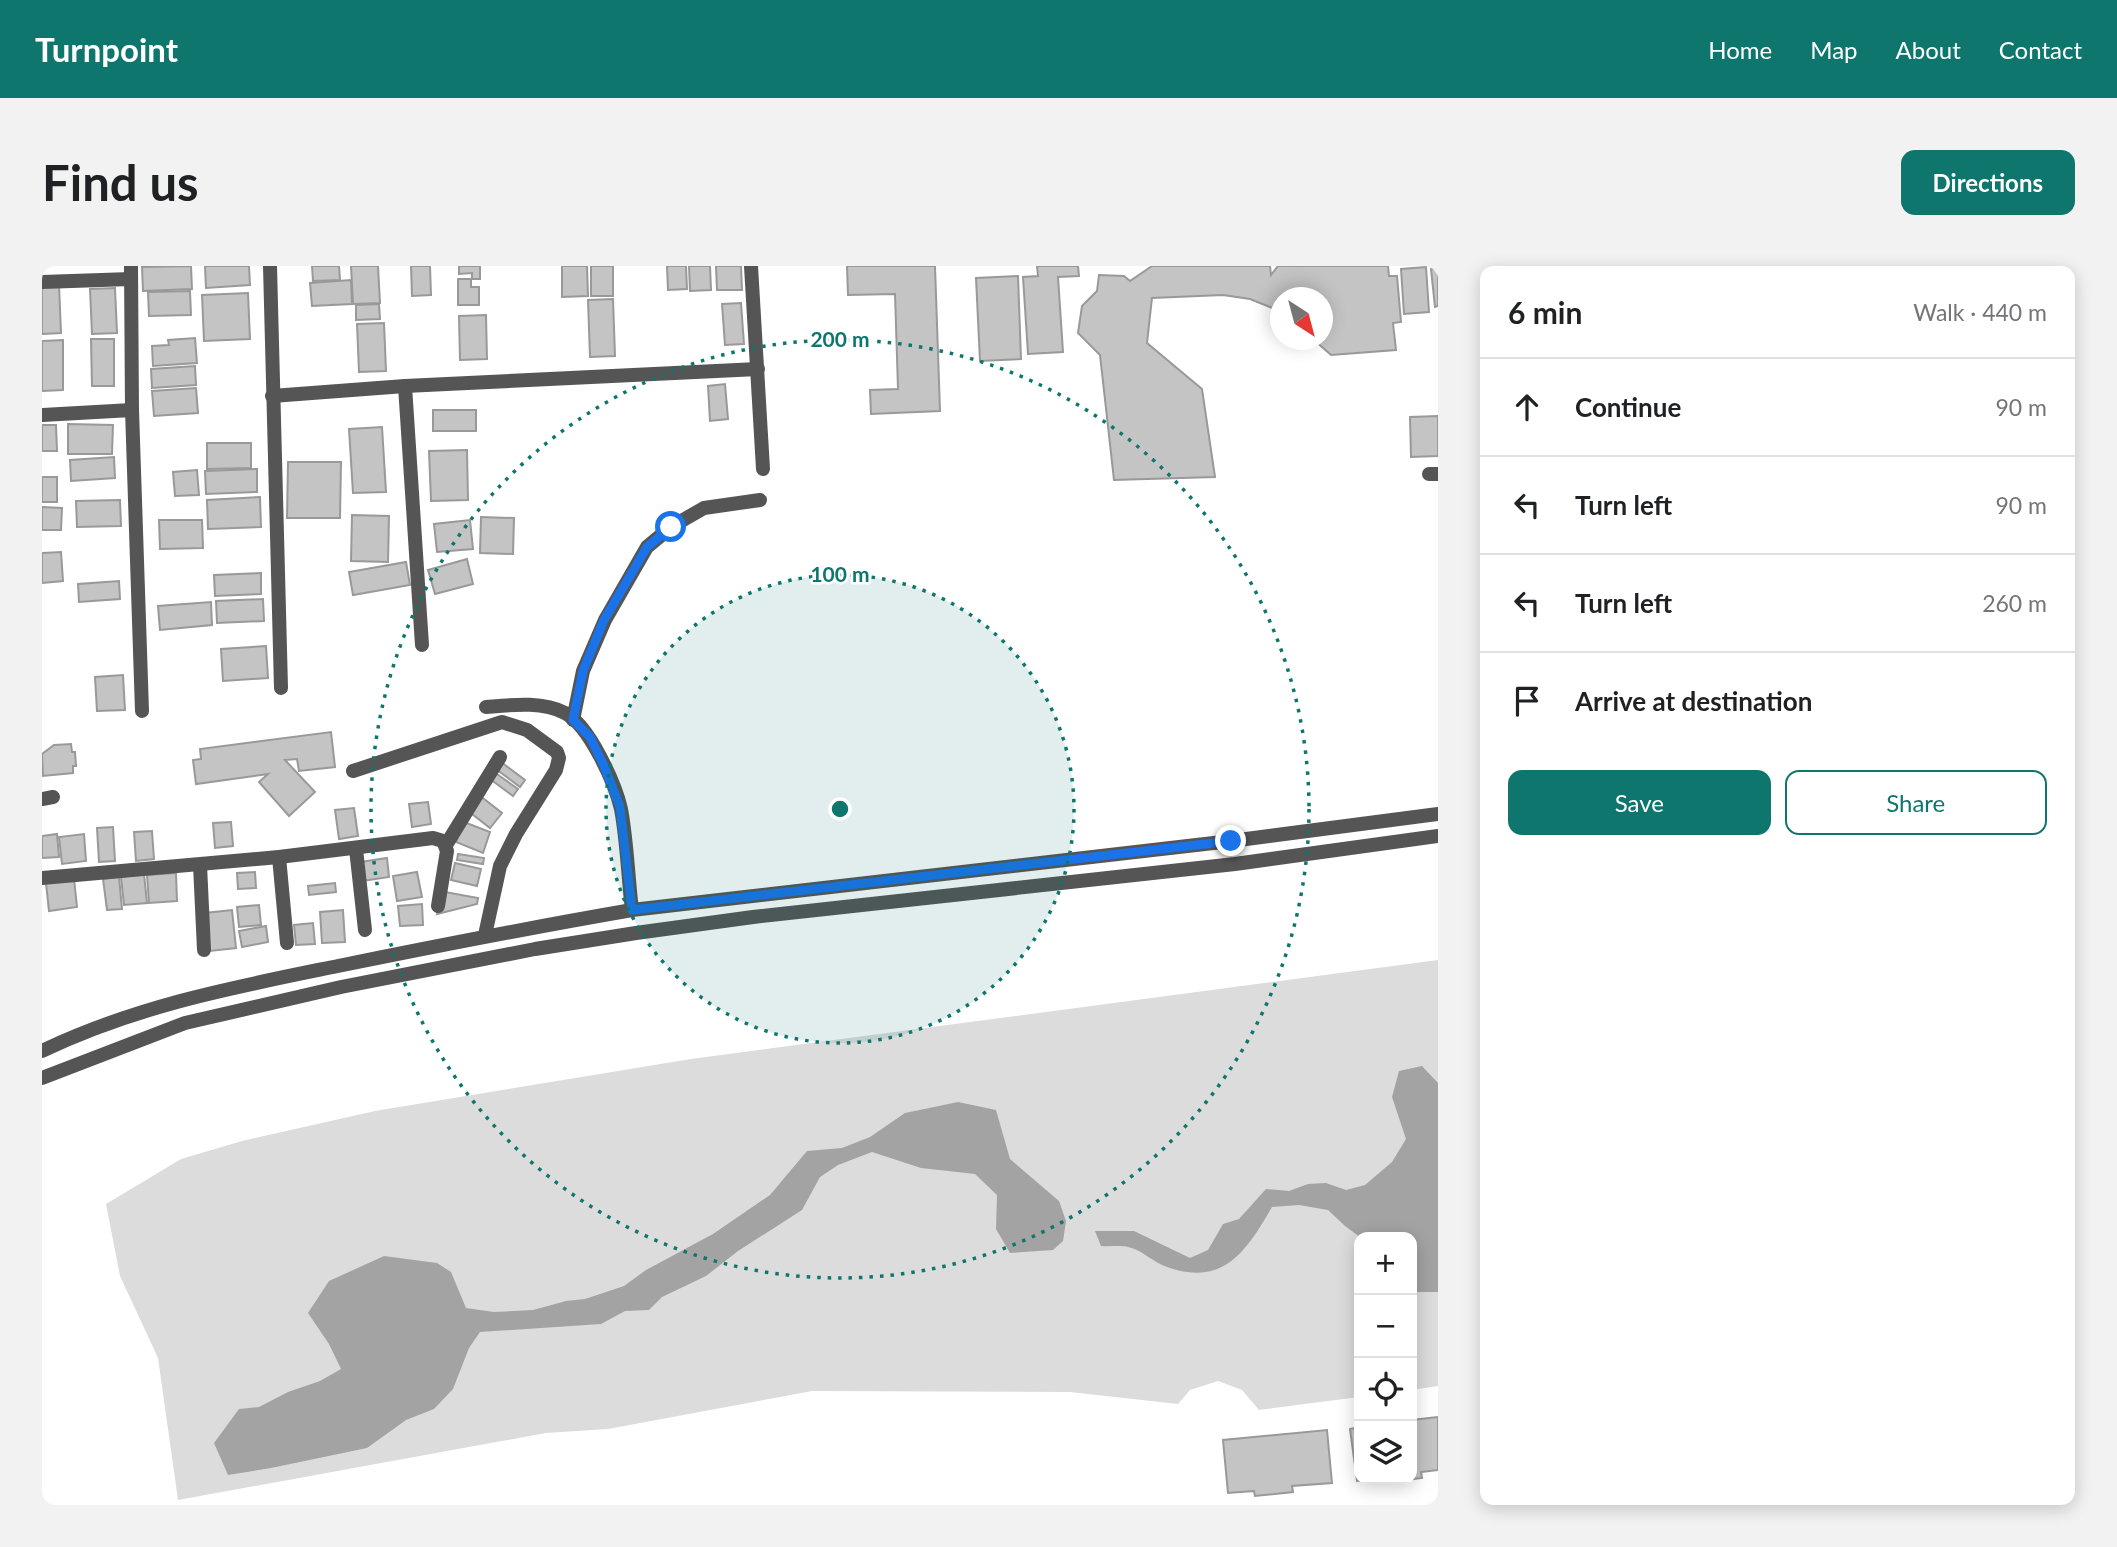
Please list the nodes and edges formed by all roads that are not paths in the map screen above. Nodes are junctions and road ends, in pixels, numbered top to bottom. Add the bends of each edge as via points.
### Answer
1 (270, 266) edge
2 (751, 266) edge
3 (131, 273) edge
4 (42, 282) edge
5 (758, 369) junction
6 (405, 386) junction
7 (272, 396) junction
8 (132, 410) junction
9 (42, 415) edge
10 (763, 468) dead end
11 (760, 500) dead end
12 (422, 645) dead end
13 (281, 688) dead end
14 (486, 707) dead end
15 (142, 711) dead end
16 (573, 720) junction
17 (500, 757) dead end
18 (353, 771) dead end
19 (1438, 814) edge
20 (1438, 836) edge
21 (1231, 841) junction
22 (446, 845) junction
23 (356, 849) junction
24 (279, 857) junction
25 (1235, 864) junction
26 (200, 865) junction
27 (42, 878) edge
28 (438, 906) dead end
29 (632, 910) junction
30 (365, 930) dead end
31 (485, 935) junction
32 (462, 940) junction
33 (286, 943) dead end
34 (204, 950) dead end
35 (465, 962) junction
36 (42, 1051) edge
37 (42, 1079) edge

1 - 7 street
2 - 5 street
3 - 4 street
3 - 8 street
5 - 6 street
5 - 10 street
6 - 7 street
6 - 12 street
7 - 13 street
8 - 9 street
8 - 15 street
11 - 16 street via 704,508 647,547 604,620 583,671
14 - 16 street via 536,705 566,713
16 - 29 street via 590,737 620,807
17 - 22 street
18 - 31 street via 502,722 527,730 557,752 556,769 500,866
19 - 21 street
20 - 25 street
21 - 25 street
21 - 29 street
22 - 23 street via 433,838
22 - 28 street
23 - 24 street
23 - 30 street
24 - 26 street
24 - 33 street
25 - 35 street via 753,917
26 - 27 street
26 - 34 street
29 - 31 street
31 - 32 street
32 - 35 street
32 - 36 street via 210,992 98,1026
35 - 37 street via 186,1023

